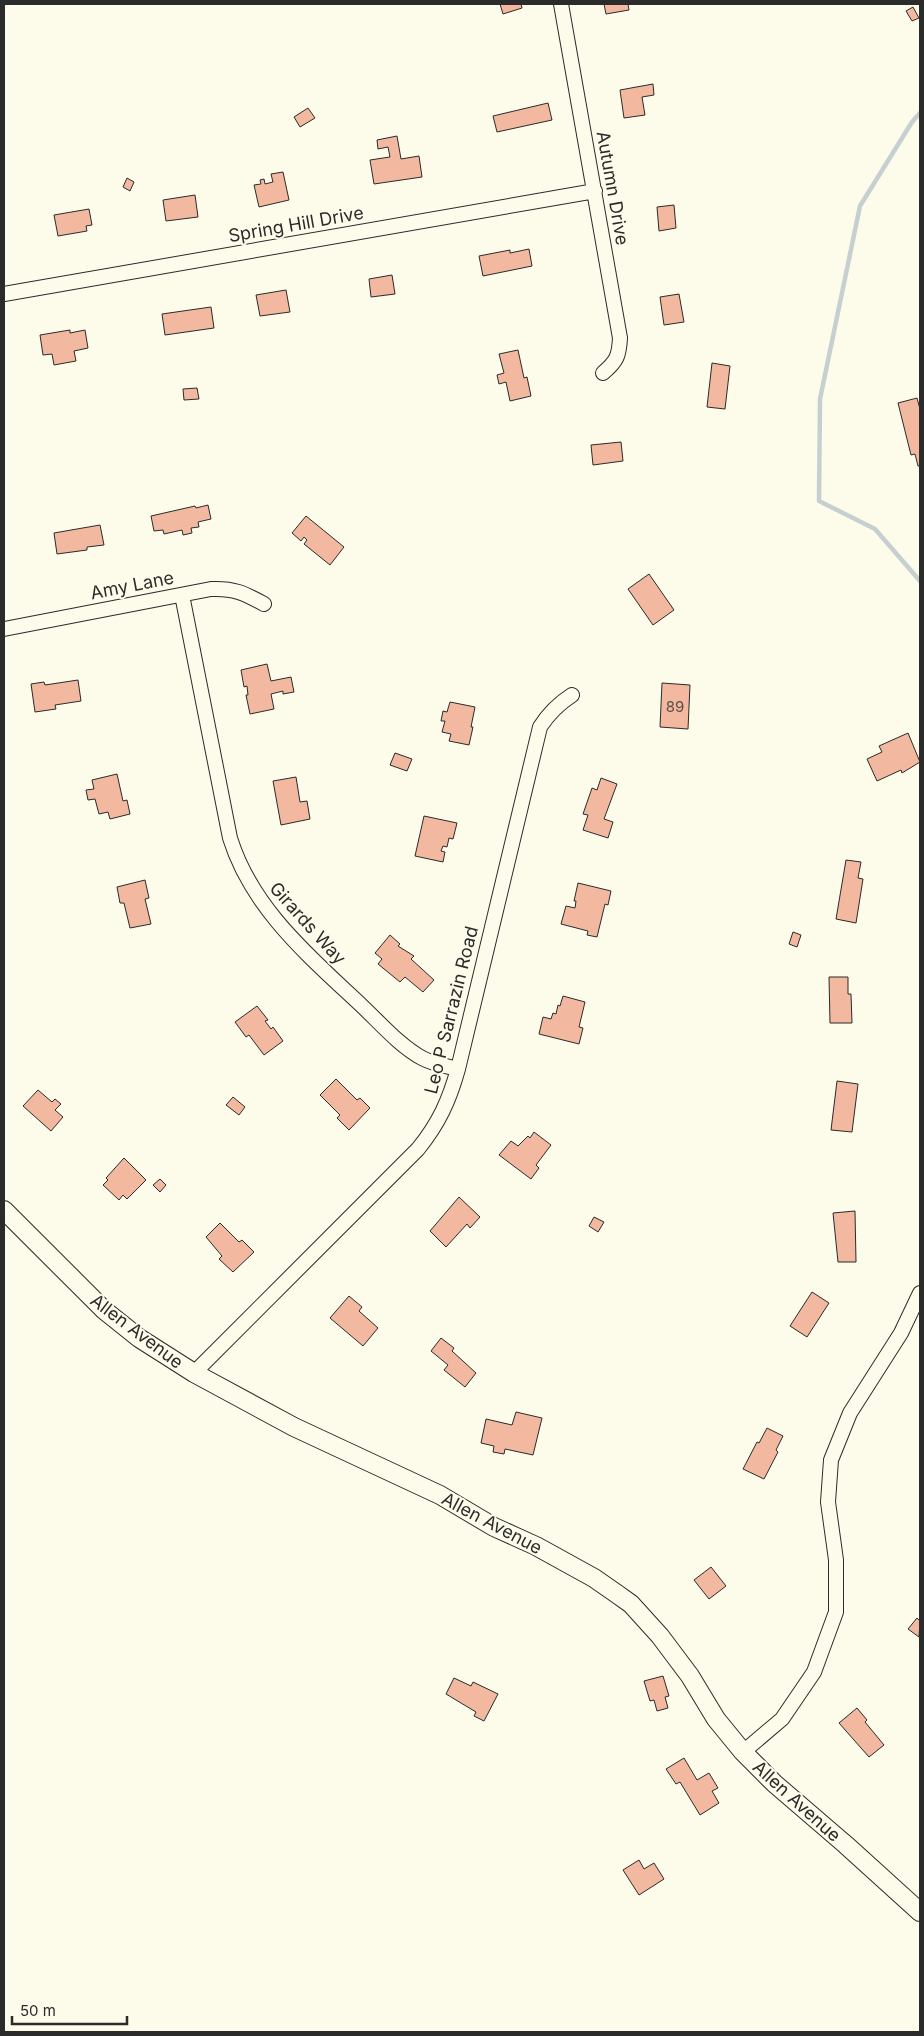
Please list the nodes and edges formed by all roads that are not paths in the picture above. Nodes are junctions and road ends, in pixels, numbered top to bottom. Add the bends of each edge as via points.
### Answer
1 (561, 4) edge
2 (595, 191) junction
3 (4, 294) edge
4 (603, 374) dead end
5 (182, 595) junction
6 (264, 604) dead end
7 (4, 628) edge
8 (572, 695) dead end
9 (458, 1069) junction
10 (4, 1210) edge
11 (920, 1293) edge
12 (194, 1374) junction
13 (743, 1752) junction
14 (920, 1912) edge

1 - 2 street, Autumn Drive
2 - 3 street, Spring Hill Drive
2 - 4 street, Autumn Drive via 620,338 615,363
5 - 6 street, Amy Lane via 230,588
5 - 7 street, Amy Lane
5 - 9 street, Girards Way via 230,838 242,871 267,910 296,942 392,1034 422,1058
8 - 9 street, Leo P Sarrazin Road via 548,714 540,727
9 - 12 street, Leo P Sarrazin Road via 443,1114 418,1149
10 - 12 street, Allen Avenue via 104,1310
11 - 13 street via 902,1333 850,1413 831,1460 828,1502 836,1560 836,1612 814,1672 782,1719
12 - 13 street, Allen Avenue via 294,1427 440,1495 494,1527 594,1578 631,1604 660,1636 716,1719
13 - 14 street, Allen Avenue

